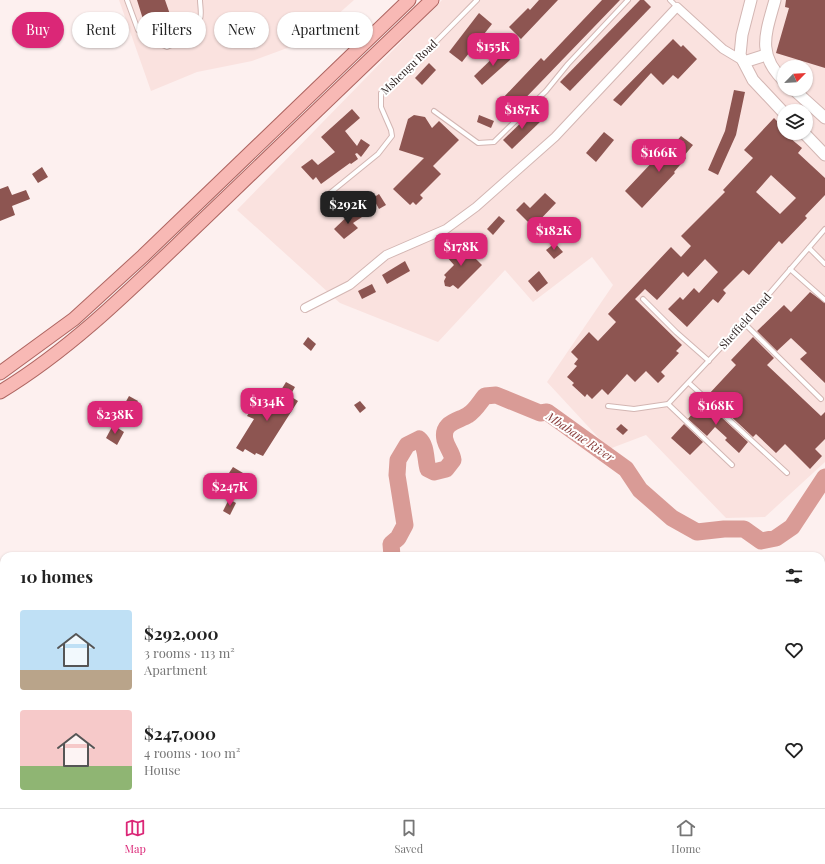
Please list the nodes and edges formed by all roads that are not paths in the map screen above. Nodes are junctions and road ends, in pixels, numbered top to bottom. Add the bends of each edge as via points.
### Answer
1 (127, 0) edge
2 (200, 0) edge
3 (408, 0) edge
4 (432, 0) edge
5 (477, 0) edge
6 (628, 0) edge
7 (670, 0) edge
8 (751, 0) edge
9 (775, 0) edge
10 (677, 7) junction
11 (766, 55) junction
12 (744, 62) junction
13 (777, 72) edge
14 (801, 96) edge
15 (777, 106) edge
16 (434, 111) dead end
17 (825, 118) edge
18 (811, 140) edge
19 (825, 155) edge
20 (330, 193) dead end
21 (825, 229) edge
22 (825, 232) edge
23 (820, 236) junction
24 (809, 248) junction
25 (825, 264) edge
26 (790, 269) junction
27 (643, 299) dead end
28 (825, 300) edge
29 (305, 308) dead end
30 (744, 322) junction
31 (709, 361) junction
32 (0, 373) edge
33 (689, 384) junction
34 (0, 392) edge
35 (821, 399) dead end
36 (668, 404) junction
37 (608, 406) dead end
38 (732, 465) dead end
39 (787, 473) dead end

1 - 2 lane via 138,30 167,47 177,43 197,26 201,18
3 - 32 main road via 80,314
4 - 34 main road via 85,330
5 - 20 lane, Mshengu Road via 410,68 383,91 380,97 381,107 392,136 378,154
6 - 16 lane via 546,91 494,142 478,143
7 - 10 lane
8 - 12 street via 742,34 740,55
9 - 11 street via 765,37
10 - 12 street
10 - 29 street via 556,137 476,207 446,229 386,255 350,285
11 - 12 street
11 - 13 street
12 - 15 street via 753,80
14 - 17 street
18 - 19 street
21 - 23 lane, Sheffield Road
22 - 23 lane, Sheffield Road
23 - 24 lane, Sheffield Road
24 - 25 lane
24 - 26 lane, Sheffield Road
26 - 28 lane
26 - 30 lane, Sheffield Road
27 - 31 lane
30 - 31 lane, Sheffield Road
30 - 35 lane
31 - 33 lane, Sheffield Road
33 - 36 lane, Sheffield Road
33 - 39 lane
36 - 37 lane via 634,409
36 - 38 lane

